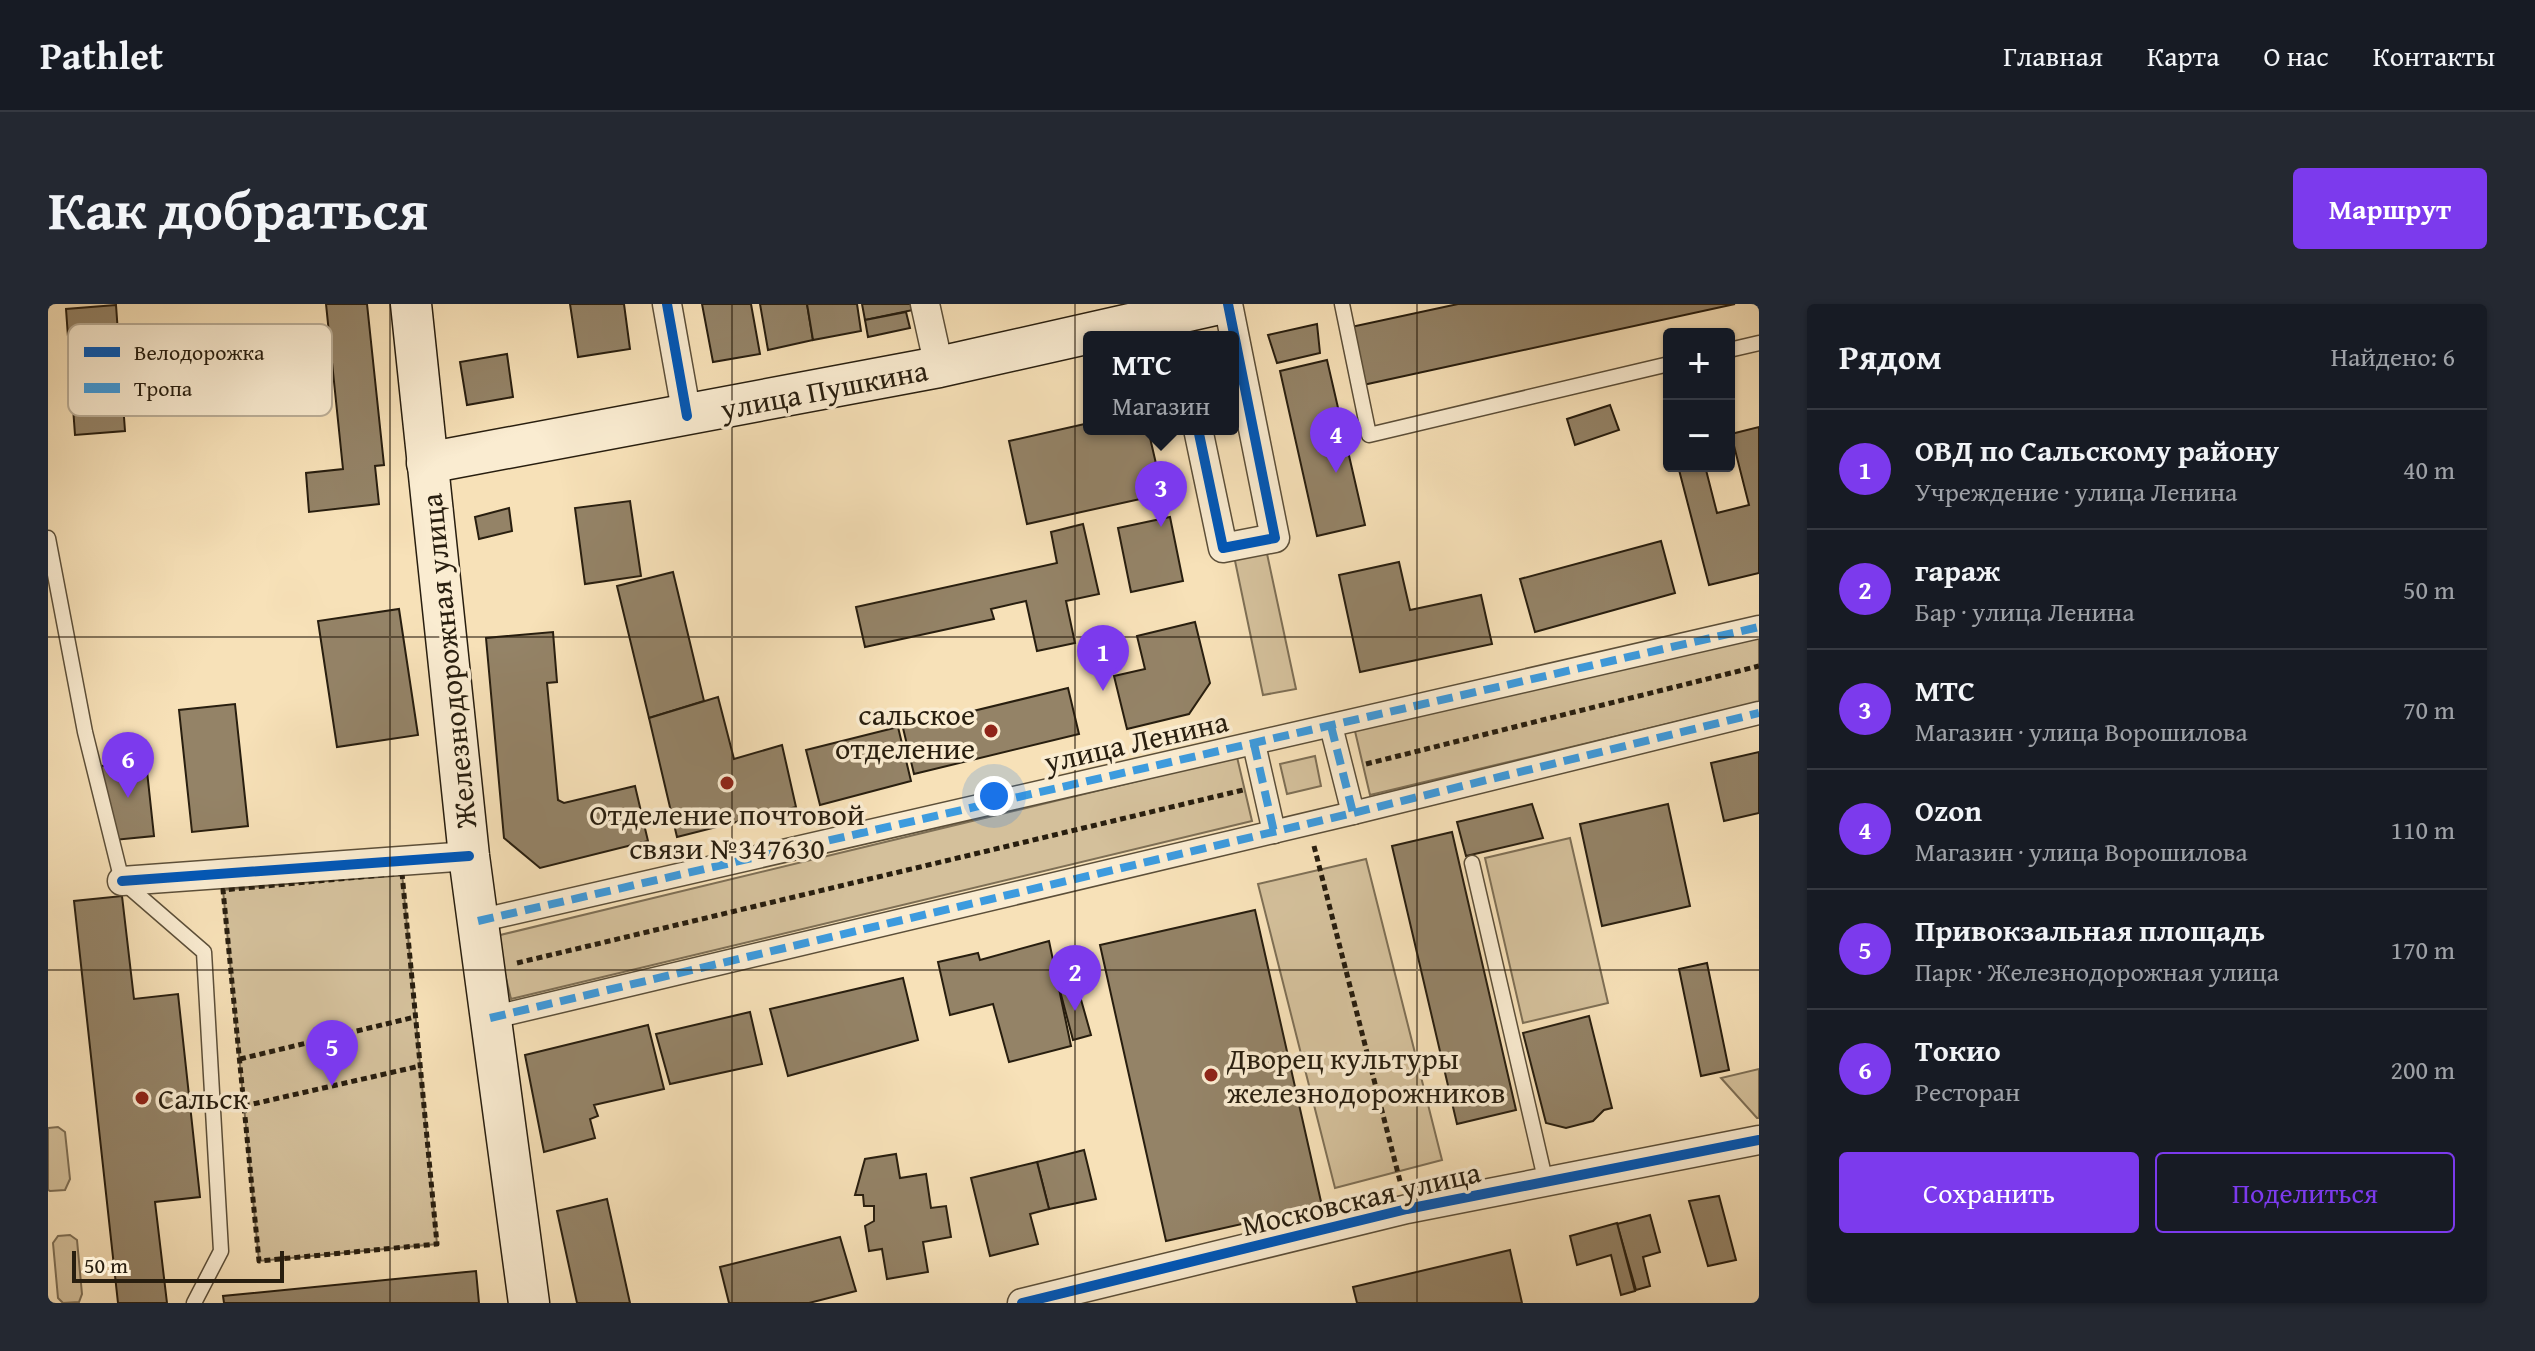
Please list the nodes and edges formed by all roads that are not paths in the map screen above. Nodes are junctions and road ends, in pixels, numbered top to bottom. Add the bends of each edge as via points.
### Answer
1 (411, 304) edge
2 (667, 304) edge
3 (925, 304) edge
4 (1219, 304) edge
5 (1228, 304) edge
6 (1342, 304) edge
7 (1177, 325) edge
8 (1143, 331) edge
9 (1233, 331) edge
10 (1083, 342) edge
11 (1759, 343) edge
12 (1735, 349) edge
13 (1239, 359) edge
14 (1663, 365) edge
15 (939, 367) junction
16 (687, 416) junction
17 (1199, 435) edge
18 (427, 463) junction
19 (48, 538) edge
20 (1759, 627) edge
21 (1759, 713) edge
22 (1331, 726) junction
23 (1254, 744) junction
24 (1353, 813) junction
25 (1274, 832) junction
26 (469, 856) junction
27 (1472, 863) dead end
28 (122, 881) junction
29 (478, 921) junction
30 (490, 1018) junction
31 (1759, 1140) edge
32 (1546, 1183) junction
33 (194, 1303) edge
34 (529, 1303) edge
35 (1022, 1303) edge

1 - 18 main road, Железнодорожная улица
2 - 16 street
3 - 15 street
4 - 7 main road, улица Пушкина
5 - 9 street
6 - 14 lane via 1369,435
7 - 8 main road, улица Пушкина
10 - 15 main road, улица Пушкина
11 - 12 lane
13 - 17 street via 1275,538 1223,548
15 - 16 main road, улица Пушкина
16 - 18 main road, улица Пушкина
18 - 26 main road, Железнодорожная улица
19 - 28 lane via 85,732
20 - 22 street, улица Ленина
21 - 24 street
22 - 23 street, улица Ленина
22 - 24 street
23 - 25 street
23 - 29 street, улица Ленина
24 - 25 street
25 - 30 street
26 - 28 street
26 - 29 main road, Железнодорожная улица
27 - 32 lane
28 - 33 lane via 204,952 221,1251
29 - 30 main road, Железнодорожная улица
30 - 34 main road, Железнодорожная улица
31 - 32 street, Московская улица
32 - 35 street, Московская улица via 1407,1209

